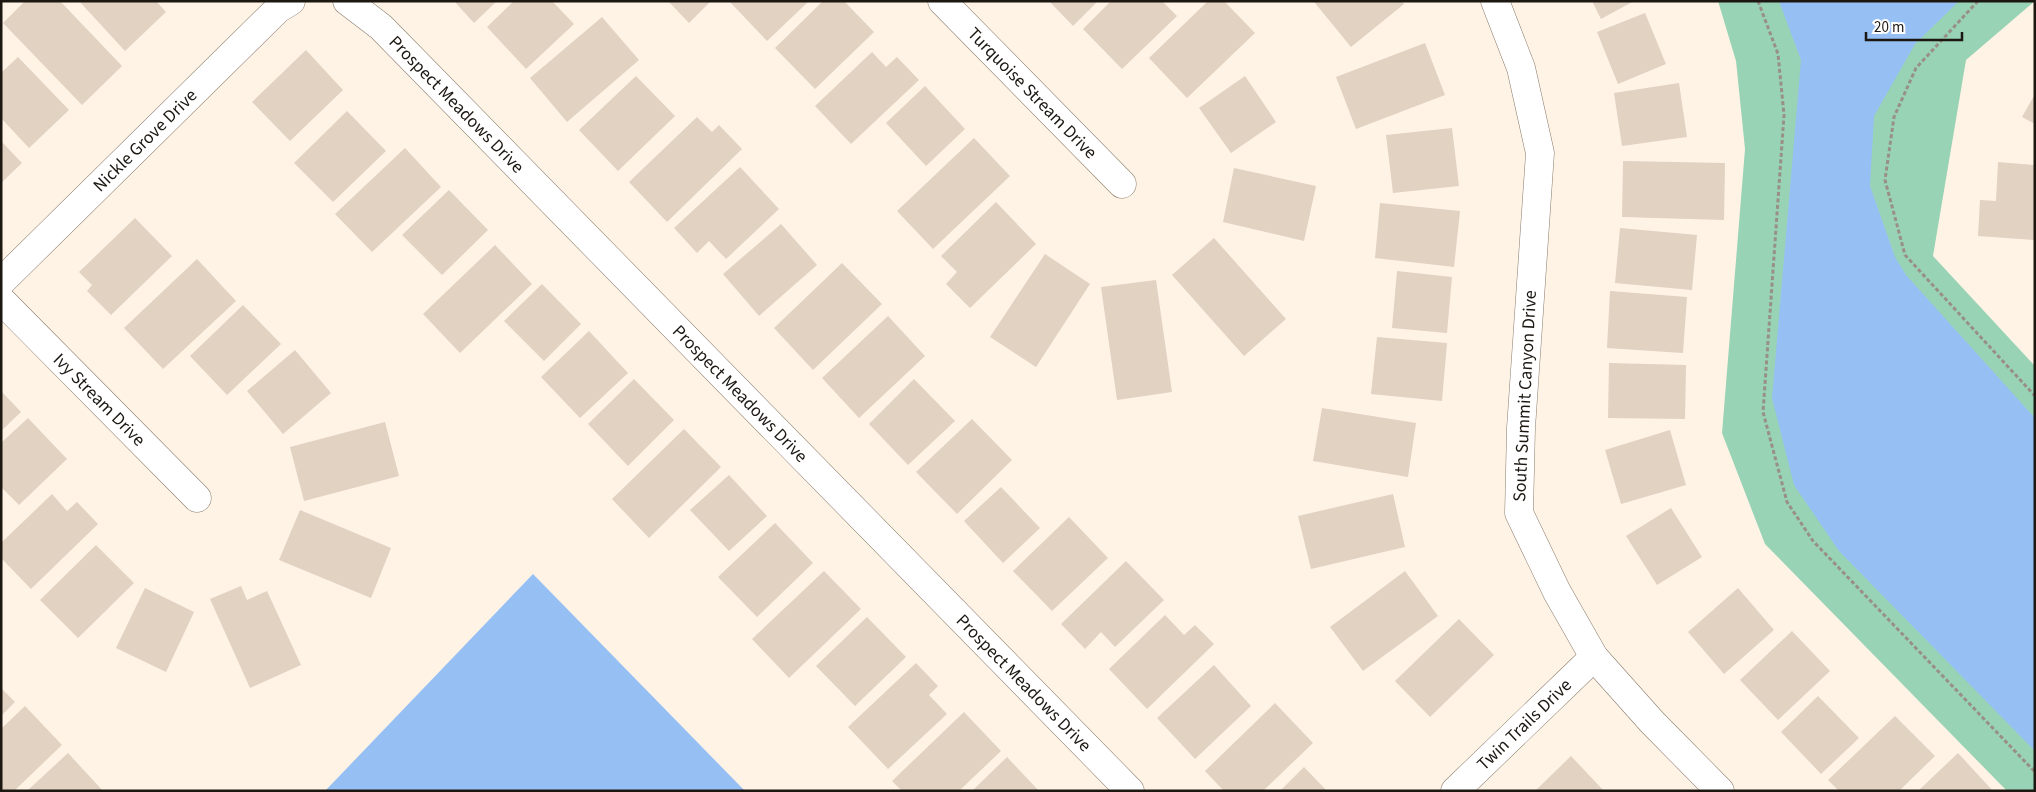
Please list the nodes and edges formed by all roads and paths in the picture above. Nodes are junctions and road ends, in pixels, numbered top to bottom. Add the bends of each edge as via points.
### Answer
1 (291, 1) edge
2 (348, 1) edge
3 (942, 1) edge
4 (1495, 1) edge
5 (1758, 1) edge
6 (1978, 1) edge
7 (1122, 184) dead end
8 (1, 282) edge
9 (1, 300) edge
10 (2035, 396) edge
11 (197, 498) dead end
12 (1594, 657) junction
13 (2035, 772) edge
14 (1130, 791) edge
15 (1455, 791) edge
16 (1720, 791) edge

1 - 8 street, Nickle Grove Drive via 278,9
2 - 14 street, Prospect Meadows Drive via 388,34
3 - 7 street, Turquoise Stream Drive
4 - 12 street, South Summit Canyon Drive via 1521,68 1540,153 1521,428 1519,513 1557,592
5 - 13 path via 1778,54 1784,115 1763,412 1787,502 1812,541
6 - 10 path via 1916,68 1894,117 1885,180 1905,255
9 - 11 street, Ivy Stream Drive
12 - 15 street, Twin Trails Drive
12 - 16 street, South Summit Canyon Drive

